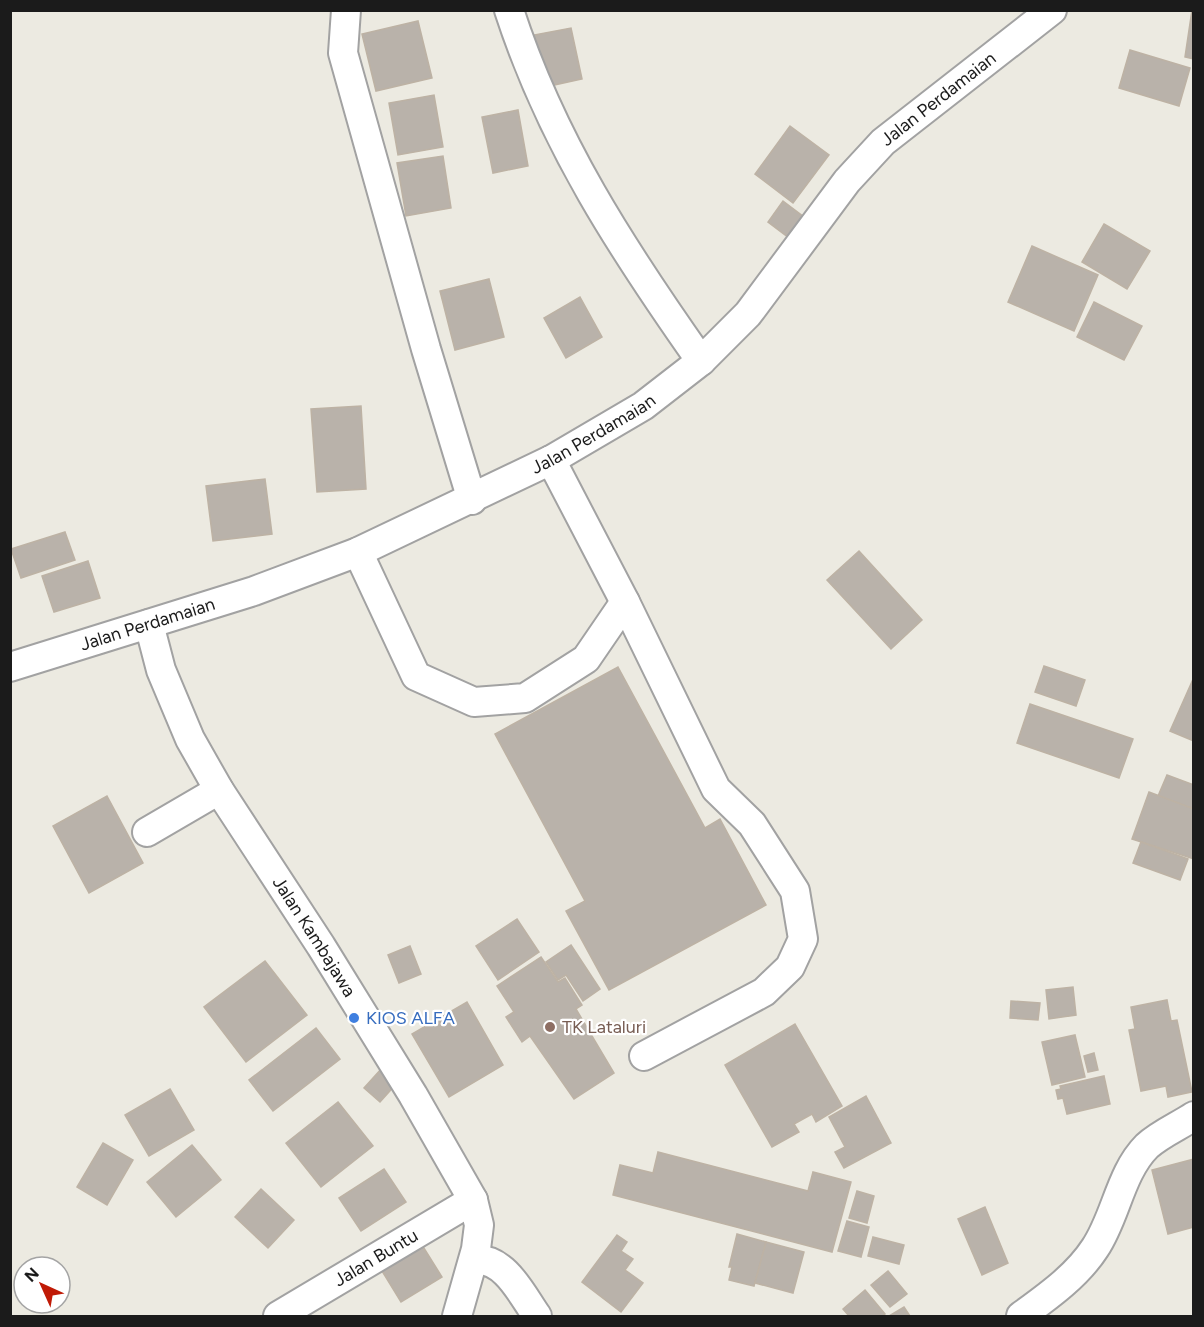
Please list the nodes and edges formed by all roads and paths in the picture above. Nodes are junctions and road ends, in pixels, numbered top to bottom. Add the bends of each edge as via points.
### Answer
1 (346, 10) edge
2 (509, 10) edge
3 (1052, 10) edge
4 (701, 361) junction
5 (551, 460) junction
6 (472, 500) junction
7 (358, 552) junction
8 (625, 602) junction
9 (149, 624) junction
10 (10, 667) edge
11 (219, 790) junction
12 (147, 831) dead end
13 (644, 1056) dead end
14 (1194, 1116) edge
15 (473, 1200) junction
16 (474, 1260) junction
17 (278, 1317) edge
18 (457, 1317) edge
19 (537, 1317) edge
20 (1021, 1317) edge

1 - 6 street via 343,52
2 - 4 street via 550,114 583,182 635,267
3 - 4 street, Jalan Perdamaian via 883,142 847,181 748,314
4 - 5 street, Jalan Perdamaian via 643,406
5 - 6 street, Jalan Perdamaian
5 - 8 street
6 - 7 street, Jalan Perdamaian
7 - 8 street via 416,676 474,702 525,698 586,659
7 - 9 street, Jalan Perdamaian
8 - 13 street via 716,789 752,824 795,891 803,939 790,967 764,992
9 - 10 street, Jalan Perdamaian
9 - 11 street, Jalan Kambajawa via 161,670 190,739
11 - 12 street
11 - 15 street, Jalan Kambajawa via 321,946
14 - 20 street via 1148,1146 1131,1170 1094,1250
15 - 16 street, Jalan Kambajawa via 479,1225
15 - 17 street, Jalan Buntu
16 - 18 street, Jalan Kambajawa
16 - 19 street via 494,1263 507,1274

